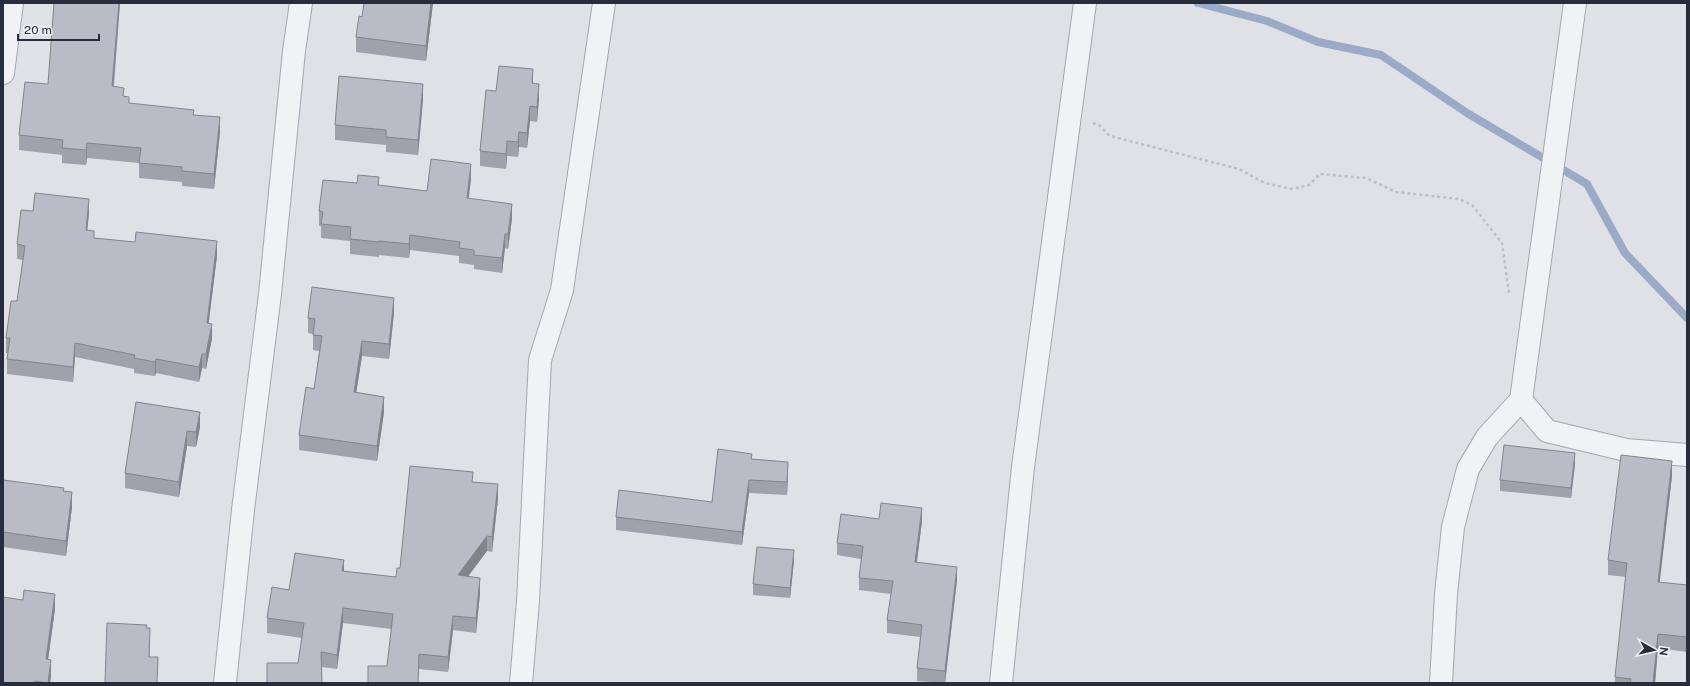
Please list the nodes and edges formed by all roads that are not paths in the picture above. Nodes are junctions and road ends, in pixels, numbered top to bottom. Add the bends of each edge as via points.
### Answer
1 (12, 3) edge
2 (301, 3) edge
3 (604, 3) edge
4 (1085, 3) edge
5 (1575, 3) edge
6 (3, 73) edge
7 (1521, 400) junction
8 (1687, 455) edge
9 (225, 683) edge
10 (521, 683) edge
11 (1001, 683) edge
12 (1441, 683) edge

1 - 6 street
2 - 9 street
3 - 10 street via 562,290 540,360 528,600
4 - 11 street via 1023,468
5 - 7 street
7 - 8 street via 1547,431 1626,450
7 - 12 street via 1487,437 1468,468 1453,527

